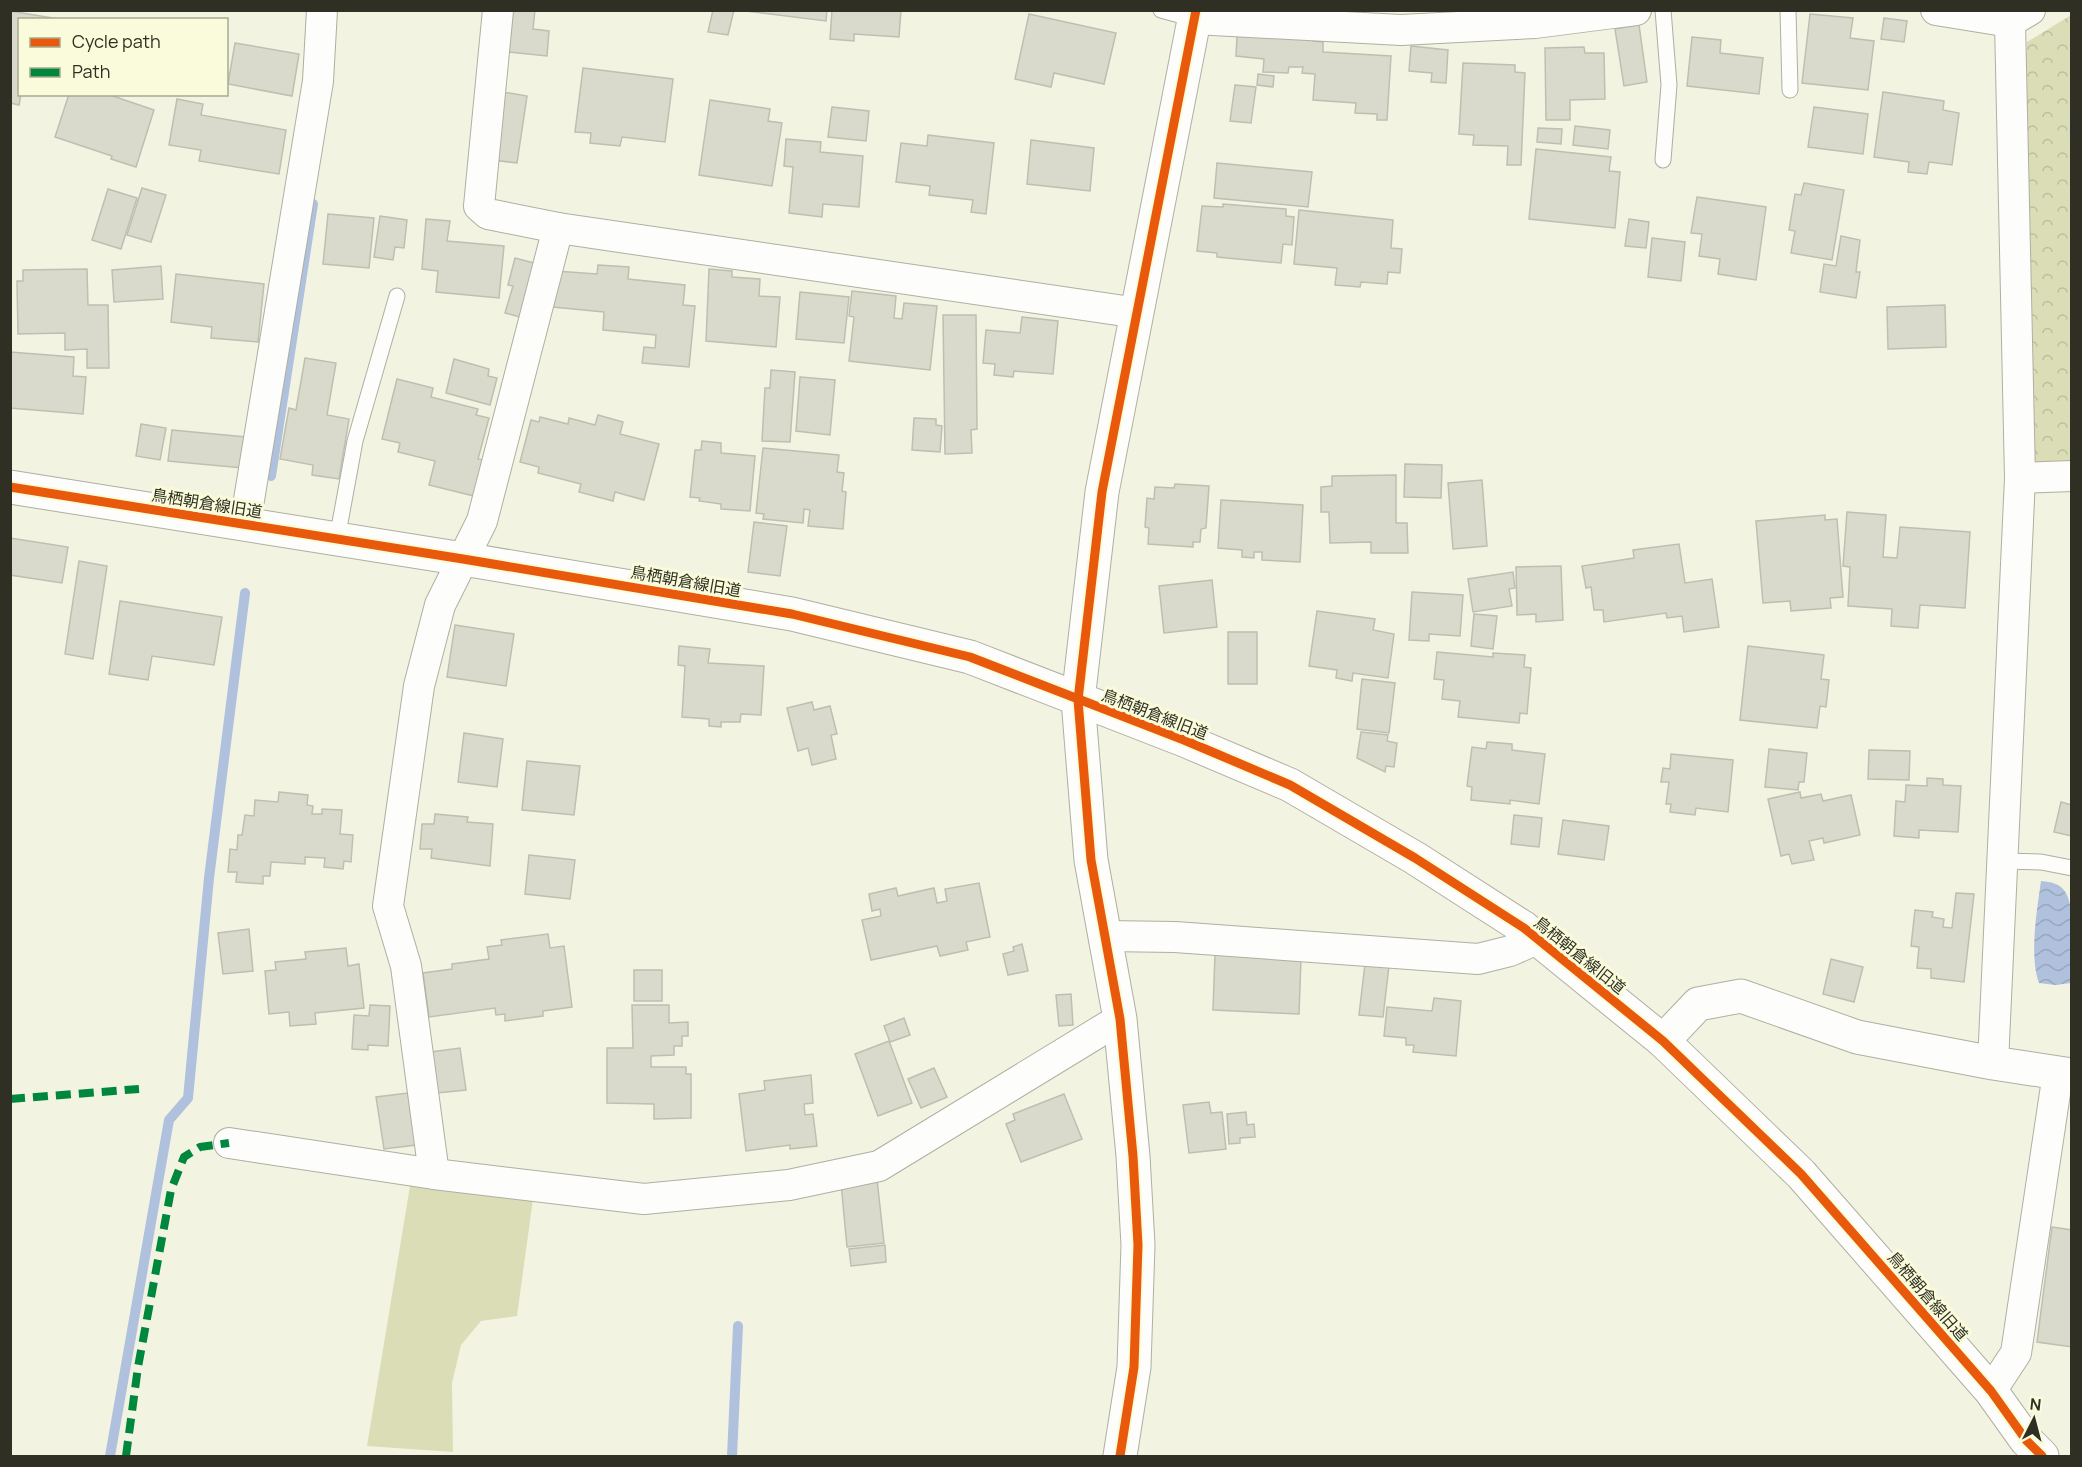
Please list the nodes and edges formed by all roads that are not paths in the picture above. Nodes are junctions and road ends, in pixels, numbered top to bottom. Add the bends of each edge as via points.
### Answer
1 (322, 10) edge
2 (498, 10) edge
3 (1161, 10) edge
4 (1636, 10) edge
5 (1663, 10) edge
6 (1788, 10) edge
7 (1936, 10) edge
8 (1195, 15) edge
9 (2020, 16) edge
10 (1790, 90) dead end
11 (1663, 160) dead end
12 (558, 228) junction
13 (397, 296) dead end
14 (1138, 313) junction
15 (2072, 476) edge
16 (2020, 478) junction
17 (10, 487) edge
18 (246, 524) junction
19 (337, 539) junction
20 (463, 559) junction
21 (1078, 700) junction
22 (2002, 861) junction
23 (2072, 868) edge
24 (1105, 936) junction
25 (1537, 939) junction
26 (1120, 1019) junction
27 (1663, 1041) junction
28 (1993, 1063) junction
29 (2065, 1074) edge
30 (229, 1143) dead end
31 (434, 1174) junction
32 (1991, 1391) junction
33 (2027, 1451) edge
34 (1120, 1456) edge

1 - 18 street via 318,81
2 - 12 street via 479,206 488,214
3 - 8 lane
4 - 8 street via 1535,23 1401,30
5 - 11 lane via 1669,85
6 - 10 lane
7 - 9 street
8 - 14 street
9 - 16 street
12 - 14 street
12 - 20 street via 482,521
13 - 19 lane via 355,441
14 - 21 street via 1102,492
15 - 16 street
16 - 22 street
17 - 18 street, 鳥栖朝倉線旧道
18 - 19 street, 鳥栖朝倉線旧道
19 - 20 street, 鳥栖朝倉線旧道
20 - 21 street, 鳥栖朝倉線旧道 via 792,614 970,657
20 - 31 street via 440,605 419,686 388,906 406,966
21 - 24 street via 1090,860
21 - 25 street, 鳥栖朝倉線旧道 via 1290,785 1415,858
22 - 23 lane
22 - 28 street
24 - 25 street via 1478,959
24 - 26 street
25 - 27 street, 鳥栖朝倉線旧道
26 - 31 street via 879,1166 789,1185 644,1199
26 - 34 street via 1138,1245 1134,1367
27 - 28 street via 1698,1004 1742,996 1857,1037
27 - 32 street, 鳥栖朝倉線旧道 via 1801,1174
28 - 29 street
29 - 32 street via 2016,1353
30 - 31 street
32 - 33 street, 鳥栖朝倉線旧道

